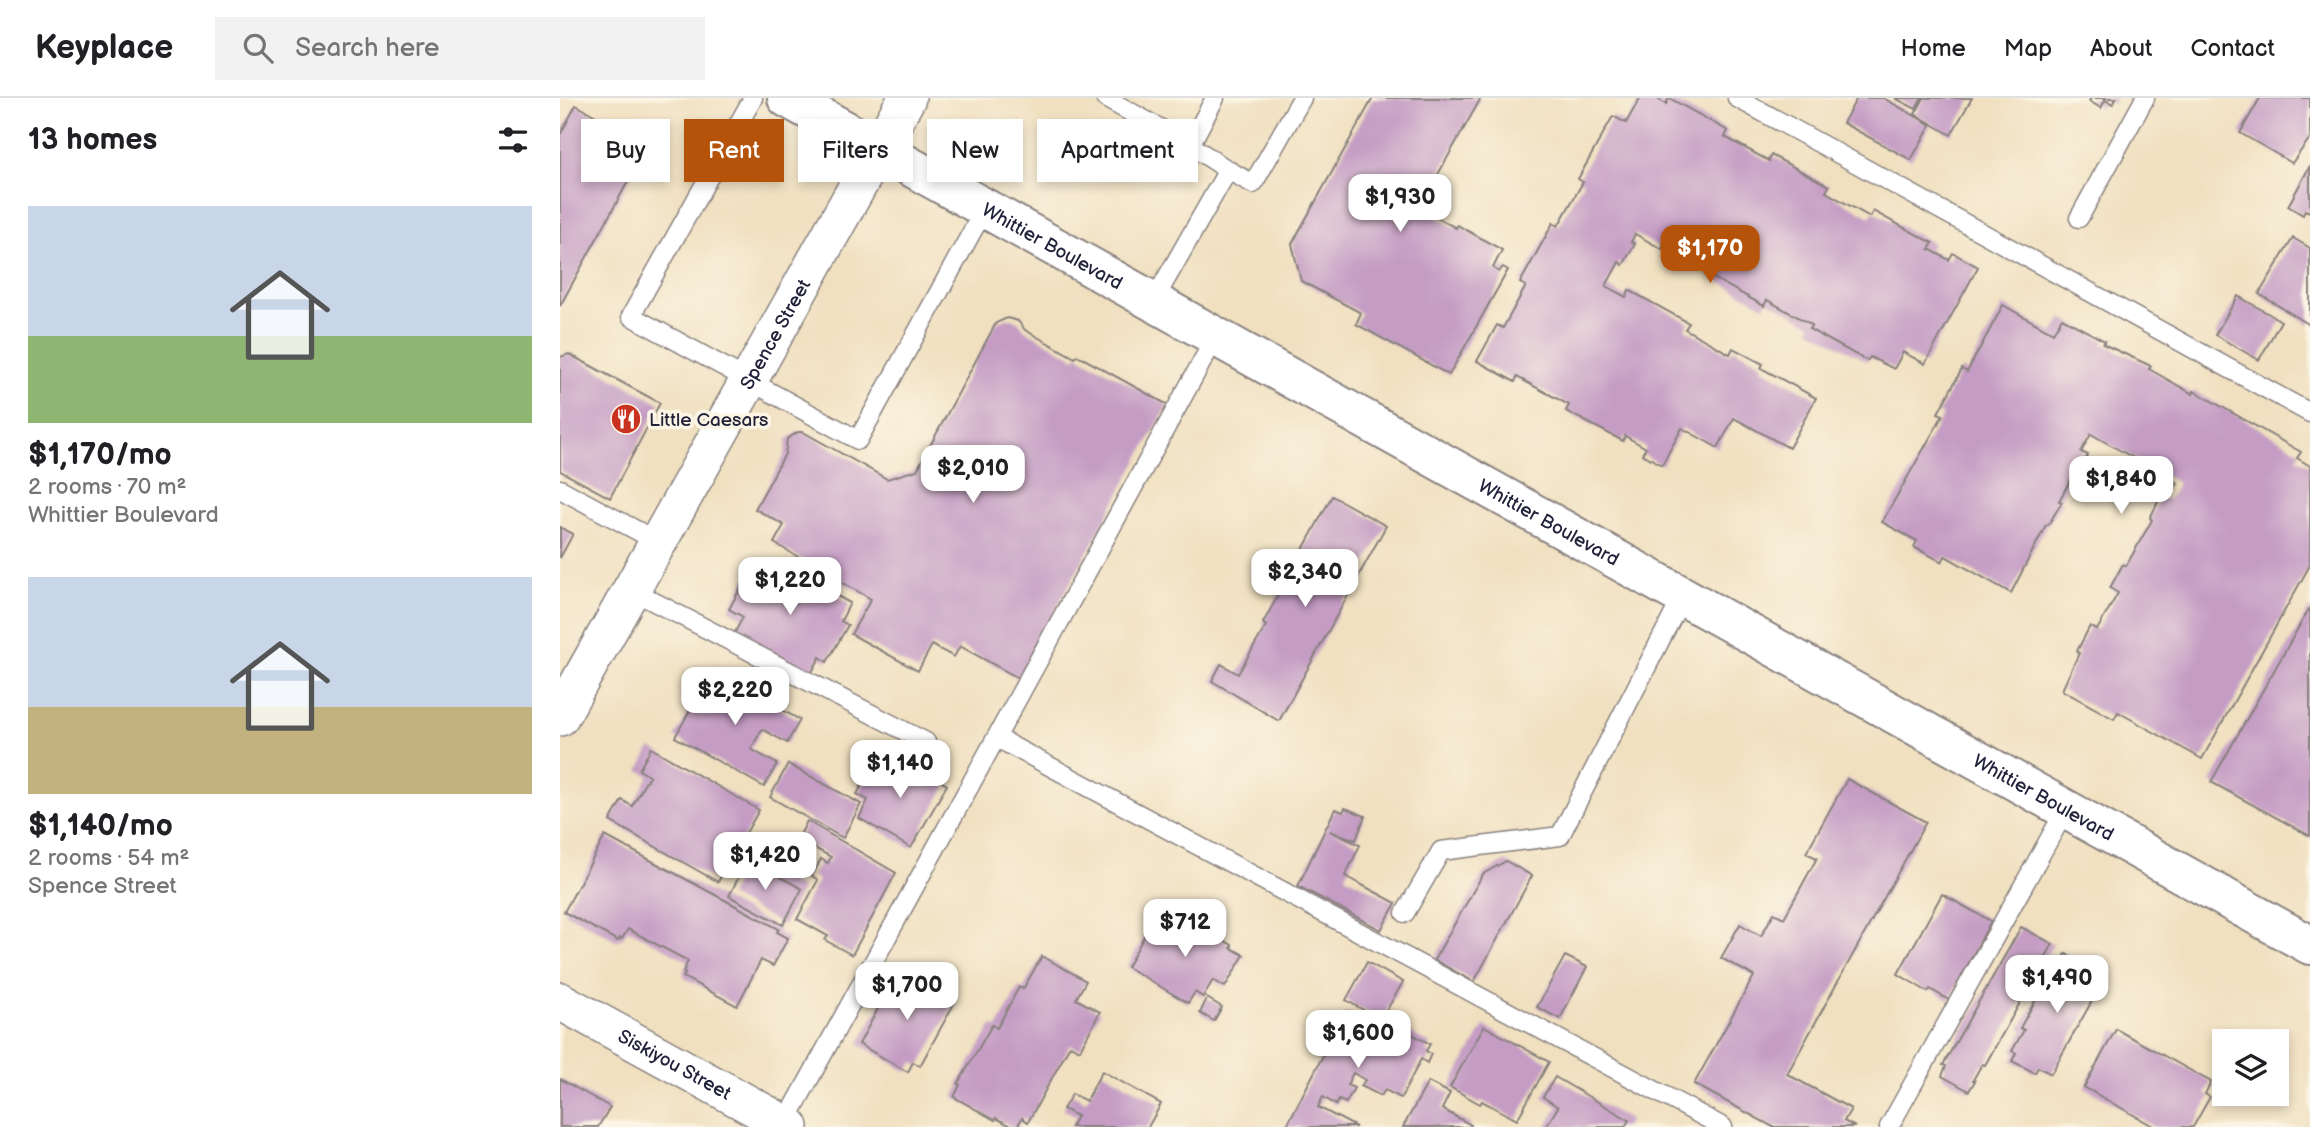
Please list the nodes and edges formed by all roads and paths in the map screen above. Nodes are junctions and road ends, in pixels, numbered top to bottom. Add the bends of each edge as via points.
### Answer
1 (753, 98) edge
2 (787, 98) edge
3 (907, 98) edge
4 (1105, 98) edge
5 (1214, 98) edge
6 (1302, 98) edge
7 (1737, 98) edge
8 (2145, 98) edge
9 (825, 119) edge
10 (895, 119) edge
11 (1143, 119) edge
12 (1198, 129) edge
13 (1198, 150) edge
14 (913, 168) edge
15 (1228, 170) junction
16 (859, 182) edge
17 (985, 208) junction
18 (2078, 218) dead end
19 (1153, 302) junction
20 (1216, 336) junction
21 (748, 381) junction
22 (2310, 413) edge
23 (560, 489) edge
24 (657, 542) junction
25 (631, 590) junction
26 (1683, 597) junction
27 (560, 717) edge
28 (997, 738) junction
29 (926, 742) dead end
30 (2066, 809) junction
31 (1405, 913) dead end
32 (2310, 945) edge
33 (560, 1001) edge
34 (786, 1126) edge
35 (1723, 1127) edge
36 (1889, 1127) edge

1 - 21 lane via 631,316
2 - 9 main road, Whittier Boulevard
3 - 10 street, Spence Street
4 - 11 lane
5 - 12 lane
6 - 15 lane via 1253,184
7 - 22 lane
8 - 18 lane
13 - 15 lane
14 - 17 main road, Whittier Boulevard
15 - 19 lane
16 - 21 street, Spence Street
17 - 19 main road, Whittier Boulevard
17 - 21 lane via 858,440
19 - 20 main road, Whittier Boulevard
20 - 26 main road, Whittier Boulevard
20 - 28 lane
21 - 24 street, Spence Street
23 - 24 lane
24 - 25 street, Spence Street
25 - 27 street, Spence Street
25 - 29 lane
26 - 30 main road, Whittier Boulevard
26 - 31 lane via 1560,836 1441,851
28 - 34 lane
28 - 35 lane
30 - 32 main road, Whittier Boulevard
30 - 36 lane
33 - 34 street, Siskiyou Street

